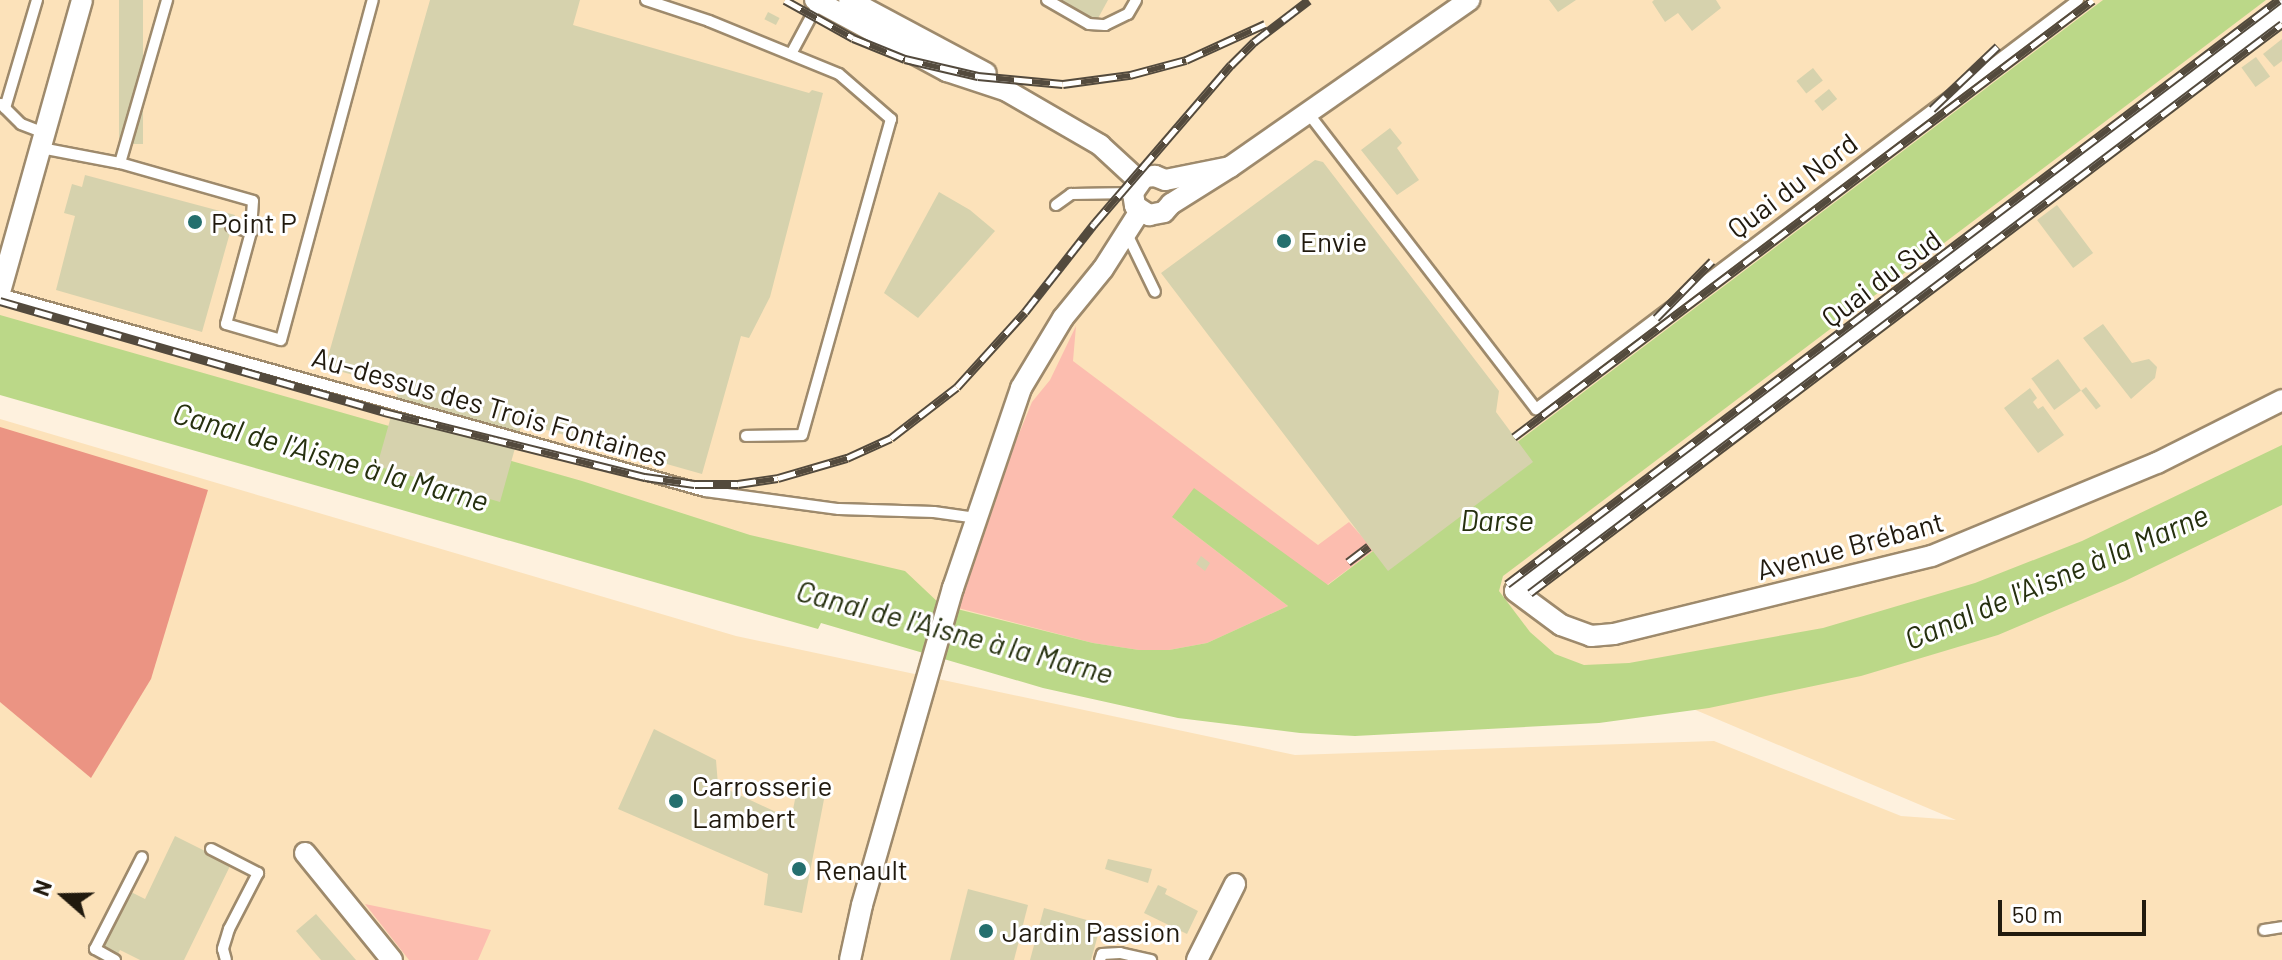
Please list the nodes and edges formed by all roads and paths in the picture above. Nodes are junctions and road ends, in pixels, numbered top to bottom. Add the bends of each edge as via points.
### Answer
1 (37, 0) edge
2 (82, 0) edge
3 (167, 0) edge
4 (373, 0) edge
5 (646, 0) edge
6 (849, 0) edge
7 (1047, 0) edge
8 (1136, 0) edge
9 (1469, 0) edge
10 (2078, 0) edge
11 (818, 1) edge
12 (2282, 10) edge
13 (791, 54) junction
14 (1007, 91) junction
15 (3, 105) edge
16 (1308, 113) junction
17 (43, 140) junction
18 (120, 163) junction
19 (1230, 167) junction
20 (1165, 180) junction
21 (1137, 195) junction
22 (1171, 204) junction
23 (1056, 205) dead end
24 (231, 226) dead end
25 (251, 232) junction
26 (1126, 233) junction
27 (1155, 292) dead end
28 (0, 293) edge
29 (2282, 400) edge
30 (746, 436) dead end
31 (976, 518) junction
32 (1515, 591) joint
33 (211, 849) dead end
34 (305, 853) dead end
35 (142, 857) dead end
36 (1235, 884) dead end
37 (2282, 927) edge
38 (2264, 930) dead end
39 (115, 960) edge
40 (226, 960) edge
41 (392, 960) edge
42 (850, 960) edge
43 (1100, 960) edge
44 (1151, 960) edge
45 (1197, 960) edge

1 - 15 lane
2 - 17 street
3 - 18 lane
4 - 25 lane via 281,340 226,324
5 - 13 lane
6 - 14 street via 994,78
7 - 8 lane via 1089,24 1105,25 1128,14
9 - 16 street
10 - 16 lane, Quai du Nord via 1536,409
11 - 13 lane
11 - 14 street via 947,71
12 - 32 street, Quai du Sud
13 - 30 lane via 839,74 891,119 802,435
14 - 21 street via 1100,145
15 - 17 lane
16 - 19 street
17 - 18 lane
17 - 28 street
18 - 25 lane via 253,201
19 - 20 street
19 - 22 street
20 - 21 street via 1155,176
20 - 22 street via 1172,191
21 - 22 street via 1155,216
21 - 23 lane via 1071,194
21 - 26 street
24 - 25 lane
26 - 27 lane
26 - 31 street via 1063,318 1021,388
28 - 31 lane, Au-dessus des Trois Fontaines via 705,491 839,509
29 - 32 street, Avenue Brébant via 2157,463 1917,560 1591,636 1561,625
31 - 42 street
33 - 40 lane via 258,873 229,929 223,949
34 - 41 street
35 - 39 lane via 95,949
36 - 45 street
37 - 38 lane
43 - 44 lane via 1102,954 1120,953

